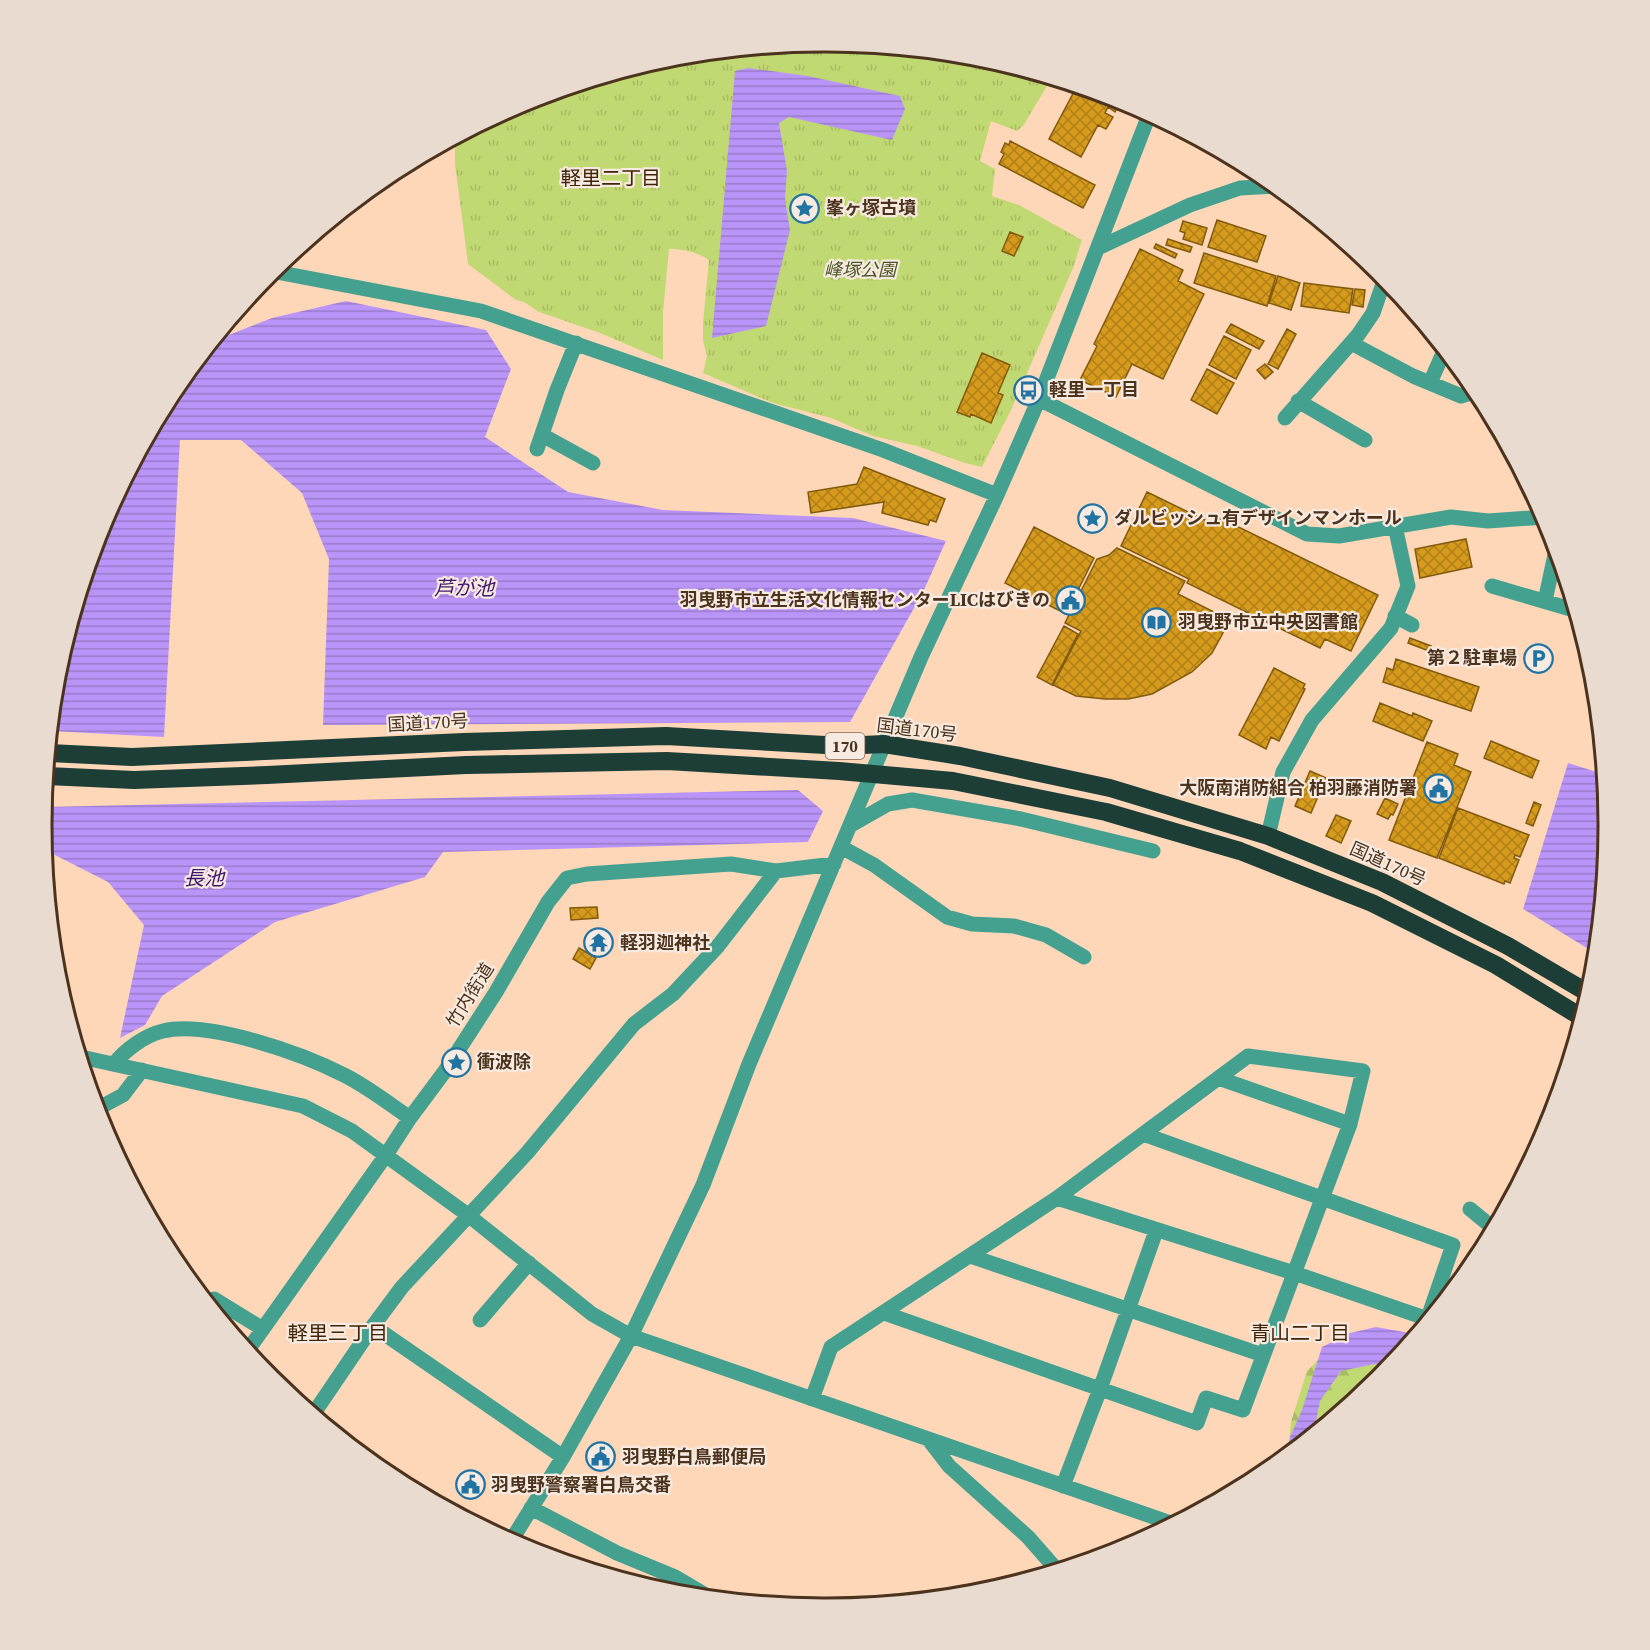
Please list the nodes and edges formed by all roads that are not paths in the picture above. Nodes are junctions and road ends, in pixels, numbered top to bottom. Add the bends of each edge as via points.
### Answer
1 (1146, 122) edge
2 (1259, 187) edge
3 (1098, 248) junction
4 (285, 273) edge
5 (1381, 289) edge
6 (576, 343) junction
7 (1351, 343) junction
8 (1441, 359) edge
9 (1430, 383) junction
10 (1466, 394) edge
11 (1039, 399) junction
12 (1298, 401) junction
13 (1285, 418) dead end
14 (1365, 440) dead end
15 (593, 463) dead end
16 (998, 495) junction
17 (1534, 518) edge
18 (1395, 526) junction
19 (1553, 566) edge
20 (1492, 586) dead end
21 (1545, 601) junction
22 (1566, 607) edge
23 (1395, 616) junction
24 (1412, 626) dead end
25 (884, 744) junction
26 (56, 754) edge
27 (872, 774) junction
28 (54, 776) edge
29 (850, 825) junction
30 (1268, 836) junction
31 (841, 847) junction
32 (1153, 851) dead end
33 (834, 864) junction
34 (776, 871) junction
35 (1084, 957) dead end
36 (1580, 988) edge
37 (1574, 1013) edge
38 (89, 1059) edge
39 (114, 1064) junction
40 (142, 1070) junction
41 (1218, 1078) junction
42 (105, 1105) edge
43 (410, 1118) junction
44 (1350, 1124) junction
45 (1143, 1134) junction
46 (386, 1155) junction
47 (1057, 1198) junction
48 (1323, 1198) junction
49 (1470, 1209) dead end
50 (468, 1215) junction
51 (1487, 1223) edge
52 (1156, 1231) junction
53 (970, 1256) junction
54 (529, 1263) junction
55 (1294, 1273) junction
56 (1434, 1300) edge
57 (217, 1301) edge
58 (1128, 1310) junction
59 (884, 1313) junction
60 (1421, 1316) edge
61 (480, 1320) dead end
62 (373, 1326) junction
63 (263, 1329) junction
64 (631, 1336) junction
65 (253, 1343) edge
66 (1263, 1355) junction
67 (1100, 1389) junction
68 (812, 1399) junction
69 (318, 1407) edge
70 (929, 1440) junction
71 (563, 1457) junction
72 (1063, 1486) junction
73 (531, 1508) junction
74 (1162, 1520) edge
75 (516, 1533) edge
76 (1051, 1563) edge
77 (690, 1586) edge

1 - 3 street
2 - 3 street via 1240,188 1200,202
3 - 11 street
4 - 6 street via 481,311
5 - 7 street via 1373,313
6 - 15 street via 540,442
6 - 16 street via 883,450
7 - 9 street
7 - 12 street
8 - 9 street
9 - 10 street
11 - 16 street
11 - 18 street via 1307,534 1339,536
12 - 13 street
12 - 14 street
16 - 25 street
17 - 18 street via 1488,521 1451,517
18 - 23 street via 1408,586
19 - 21 street
20 - 21 street
21 - 22 street
23 - 24 street
23 - 30 street via 1391,628 1312,720 1283,772
25 - 26 highway, 国道170号 / 170 via 843,746 666,736 144,756
25 - 27 street
25 - 30 highway, 国道170号 / 170 via 1110,788
27 - 28 highway, 170 via 667,761 466,765 134,780
27 - 29 street
27 - 37 highway, 170 via 954,781 1106,812 1240,851 1372,903 1496,965
29 - 31 street
29 - 32 street via 888,804 912,800 1021,819
30 - 36 highway, 国道170号 / 170 via 1382,882 1508,946
31 - 33 street
31 - 35 street via 874,865 947,917 972,924 1014,926 1046,935
33 - 34 street, 竹内街道
33 - 64 street via 749,1064 703,1185
34 - 43 street, 竹内街道 via 731,864 567,878 548,902 445,1071
34 - 50 street via 718,946 673,994 634,1024 527,1154
38 - 39 street
39 - 40 street
39 - 43 street via 139,1042 161,1031 225,1034 284,1049 331,1068
40 - 42 street via 123,1095
40 - 46 street via 303,1106 352,1131
41 - 44 street
41 - 44 street via 1248,1056 1363,1071
41 - 45 street
43 - 46 street, 竹内街道
44 - 48 street
45 - 47 street
45 - 48 street
46 - 50 street
46 - 63 street, 竹内街道
47 - 52 street
47 - 53 street
48 - 55 street
48 - 56 street via 1452,1245
49 - 51 street
50 - 54 street
50 - 62 street via 402,1287
52 - 55 street
52 - 58 street
53 - 58 street
53 - 59 street
54 - 61 street
54 - 64 street via 592,1314
55 - 60 street
55 - 66 street
57 - 63 street
58 - 66 street
58 - 67 street
59 - 67 street
59 - 68 street via 831,1347
62 - 69 street
62 - 71 street
63 - 65 street, 竹内街道
64 - 68 street
64 - 71 street
66 - 67 street via 1243,1410 1206,1398 1197,1423
67 - 72 street
68 - 70 street
70 - 72 street
70 - 76 street via 949,1466 1028,1537
71 - 73 street
72 - 74 street
73 - 75 street
73 - 77 street

